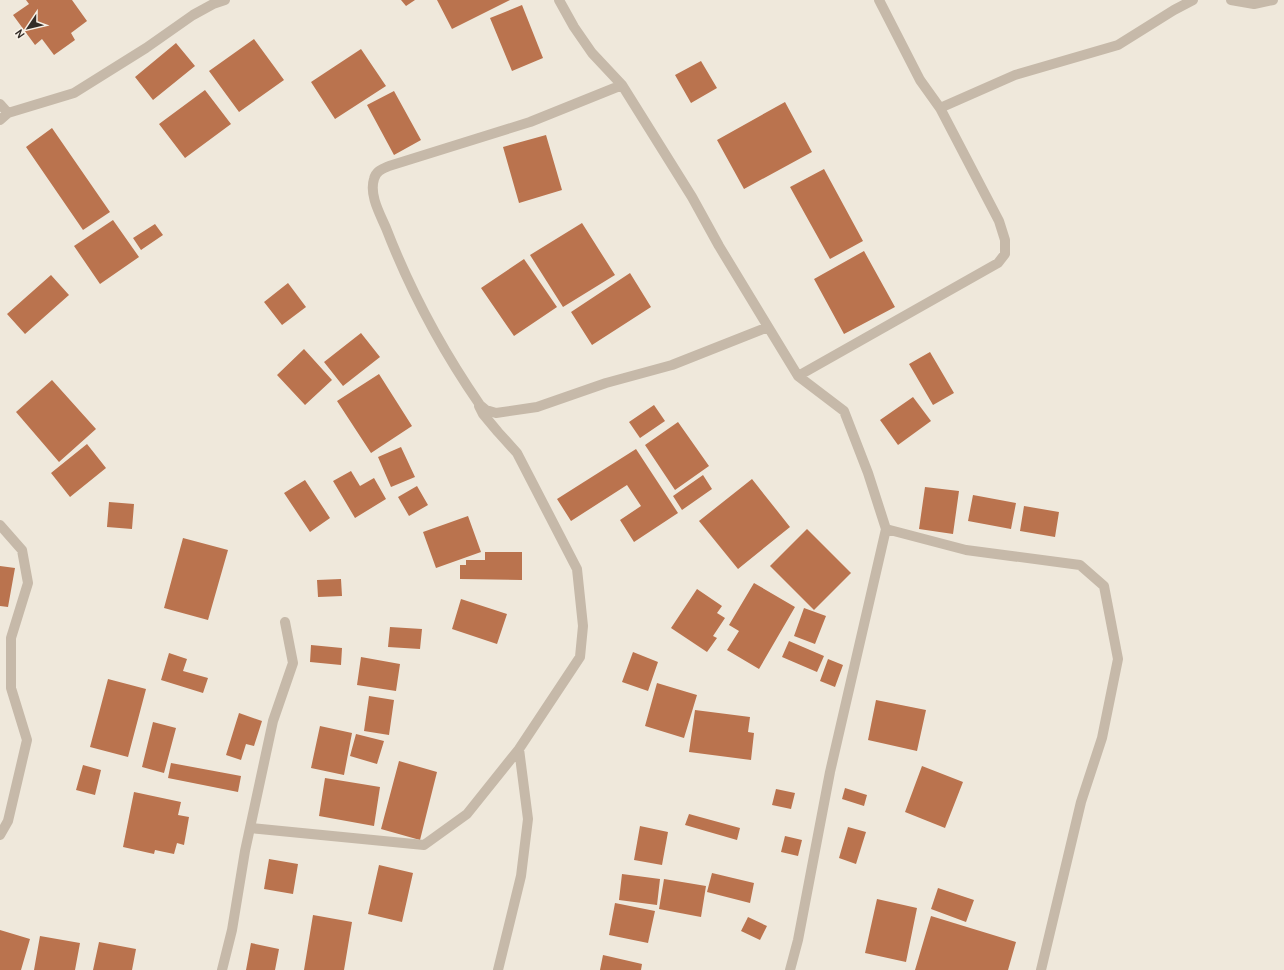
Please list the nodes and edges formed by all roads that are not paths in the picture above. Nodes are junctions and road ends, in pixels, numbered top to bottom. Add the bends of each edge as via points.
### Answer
1 (225, 0) edge
2 (559, 0) edge
3 (879, 0) edge
4 (1192, 0) edge
5 (1231, 0) edge
6 (1273, 0) edge
7 (622, 85) junction
8 (0, 104) edge
9 (940, 108) junction
10 (8, 113) junction
11 (0, 120) edge
12 (768, 327) junction
13 (798, 376) junction
14 (476, 399) junction
15 (0, 525) edge
16 (886, 529) junction
17 (285, 622) dead end
18 (519, 749) junction
19 (250, 828) junction
20 (0, 835) edge
21 (222, 970) edge
22 (498, 970) edge
23 (790, 970) edge
24 (1041, 970) edge

1 - 10 street via 193,15 74,93
2 - 7 street via 592,53
3 - 9 street via 920,80
4 - 9 street via 1118,45 1015,75
5 - 6 street via 1254,4
7 - 12 street via 692,197
7 - 14 street via 530,122 385,167 376,173 373,180 374,194 393,247 441,342
8 - 10 street
9 - 13 street via 998,221 1005,240 1005,254 998,263
10 - 11 street
12 - 13 street
12 - 14 street via 672,365 606,383 537,407 496,413 486,410
13 - 16 street via 844,411
14 - 18 street via 483,414 517,453 527,471 577,569 580,592 583,626 580,657
15 - 20 street via 22,550 28,583 11,638 11,688 27,740 8,821
16 - 23 street via 830,772
16 - 24 street via 966,550 1080,565 1104,586 1118,659 1102,738 1081,802
17 - 19 street via 294,663 273,721
18 - 19 street via 467,814 424,844
18 - 22 street via 528,819 521,876
19 - 21 street via 232,930

